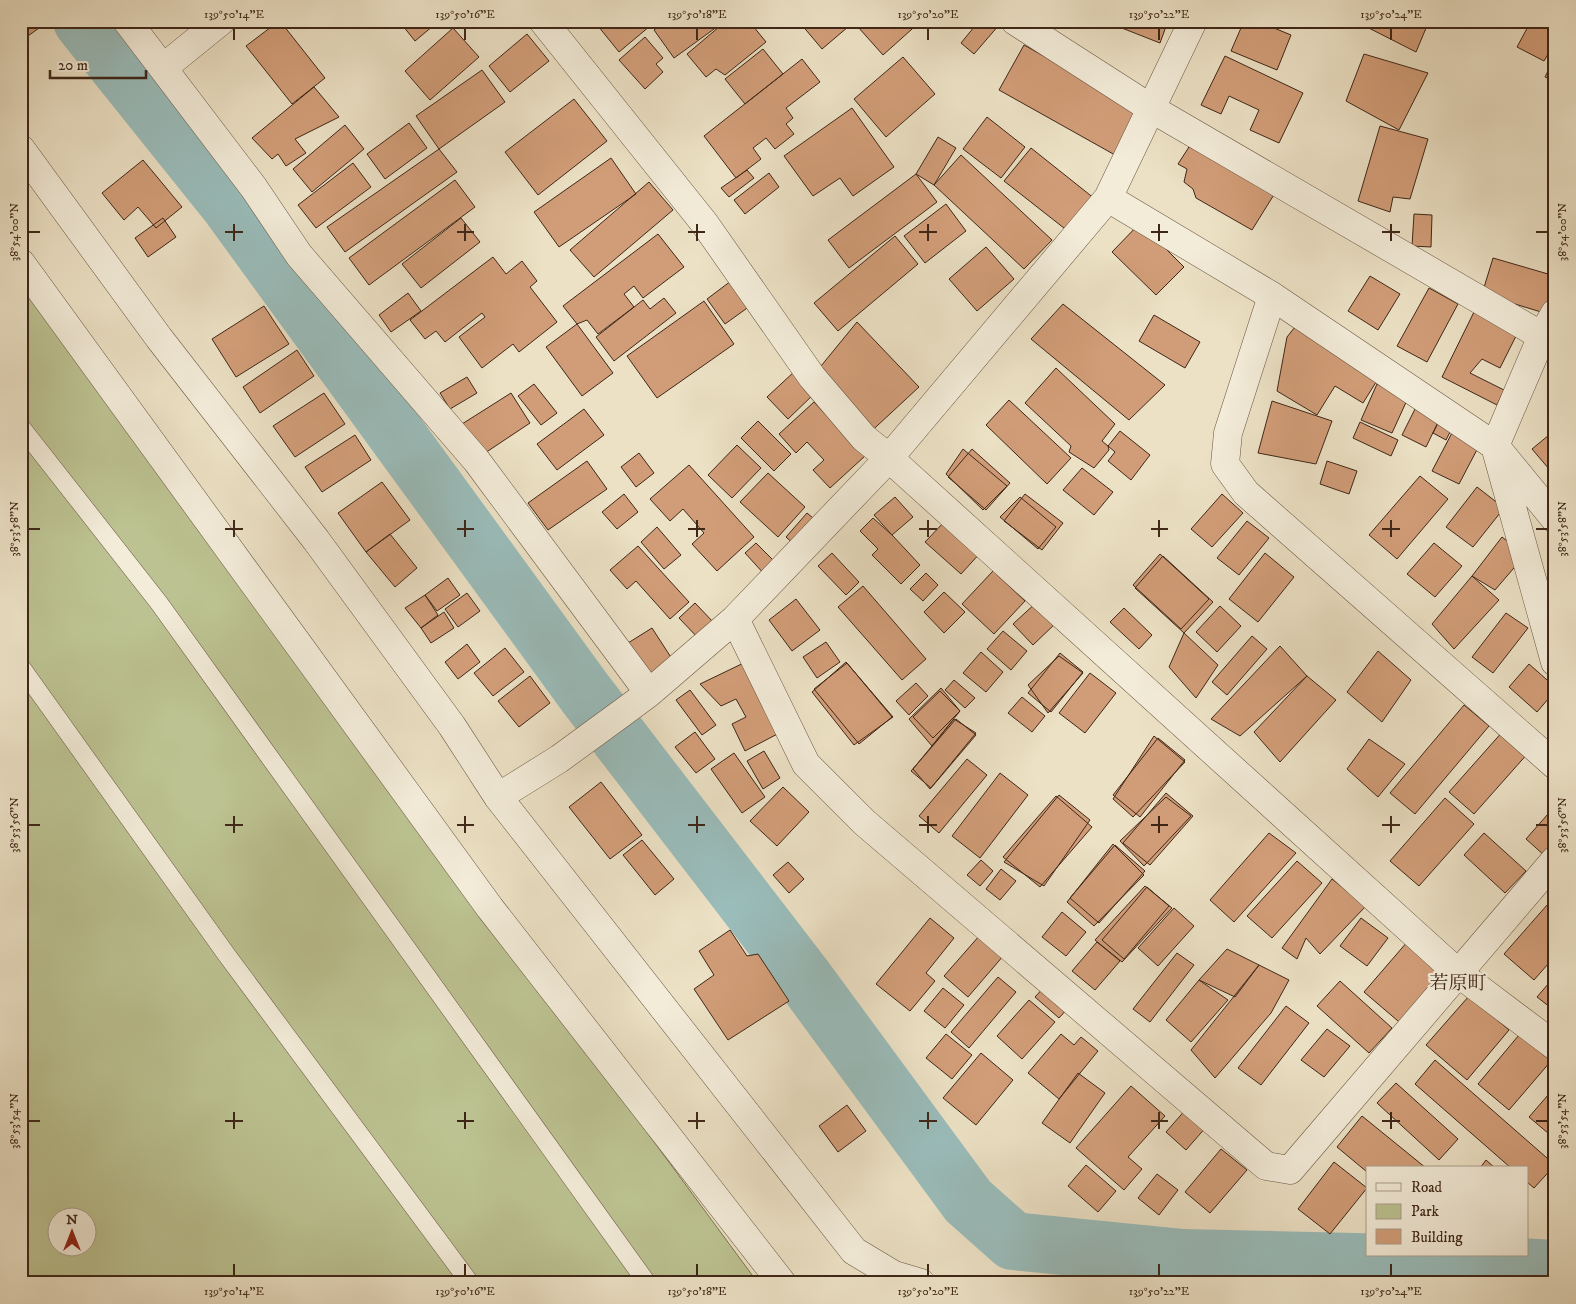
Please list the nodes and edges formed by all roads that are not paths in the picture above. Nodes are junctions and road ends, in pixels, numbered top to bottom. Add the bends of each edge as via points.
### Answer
1 (127, 21) edge
2 (221, 21) edge
3 (543, 21) edge
4 (1014, 21) edge
5 (1193, 21) edge
6 (163, 68) junction
7 (1152, 109) junction
8 (21, 149) edge
9 (1108, 198) junction
10 (21, 263) edge
11 (1272, 296) junction
12 (1548, 325) edge
13 (21, 427) edge
14 (1495, 446) junction
15 (889, 458) junction
16 (1555, 519) edge
17 (735, 619) junction
18 (1555, 662) edge
19 (21, 667) edge
20 (649, 693) junction
21 (1555, 765) edge
22 (498, 797) junction
23 (1555, 860) edge
24 (1458, 973) junction
25 (1555, 1046) edge
26 (470, 1283) edge
27 (647, 1283) edge
28 (782, 1283) edge
29 (921, 1283) edge

1 - 6 street
2 - 6 street
3 - 15 street via 705,224 812,377 864,438
4 - 7 street
5 - 7 street
6 - 20 street via 254,188 299,255 476,460
7 - 9 street
7 - 12 street
8 - 22 street via 159,338 316,540 452,726
9 - 11 street
9 - 15 street
10 - 28 street via 490,908
11 - 14 street
11 - 21 street via 1228,433 1225,464 1246,493
12 - 14 street
13 - 27 lane via 159,603
14 - 16 street
14 - 18 street
15 - 17 street
15 - 24 street
17 - 20 street
17 - 24 street via 806,764 864,822 1266,1166 1290,1170
19 - 26 lane via 226,954
20 - 22 street via 560,758
22 - 29 street via 854,1251 894,1275
23 - 24 street
24 - 25 street

